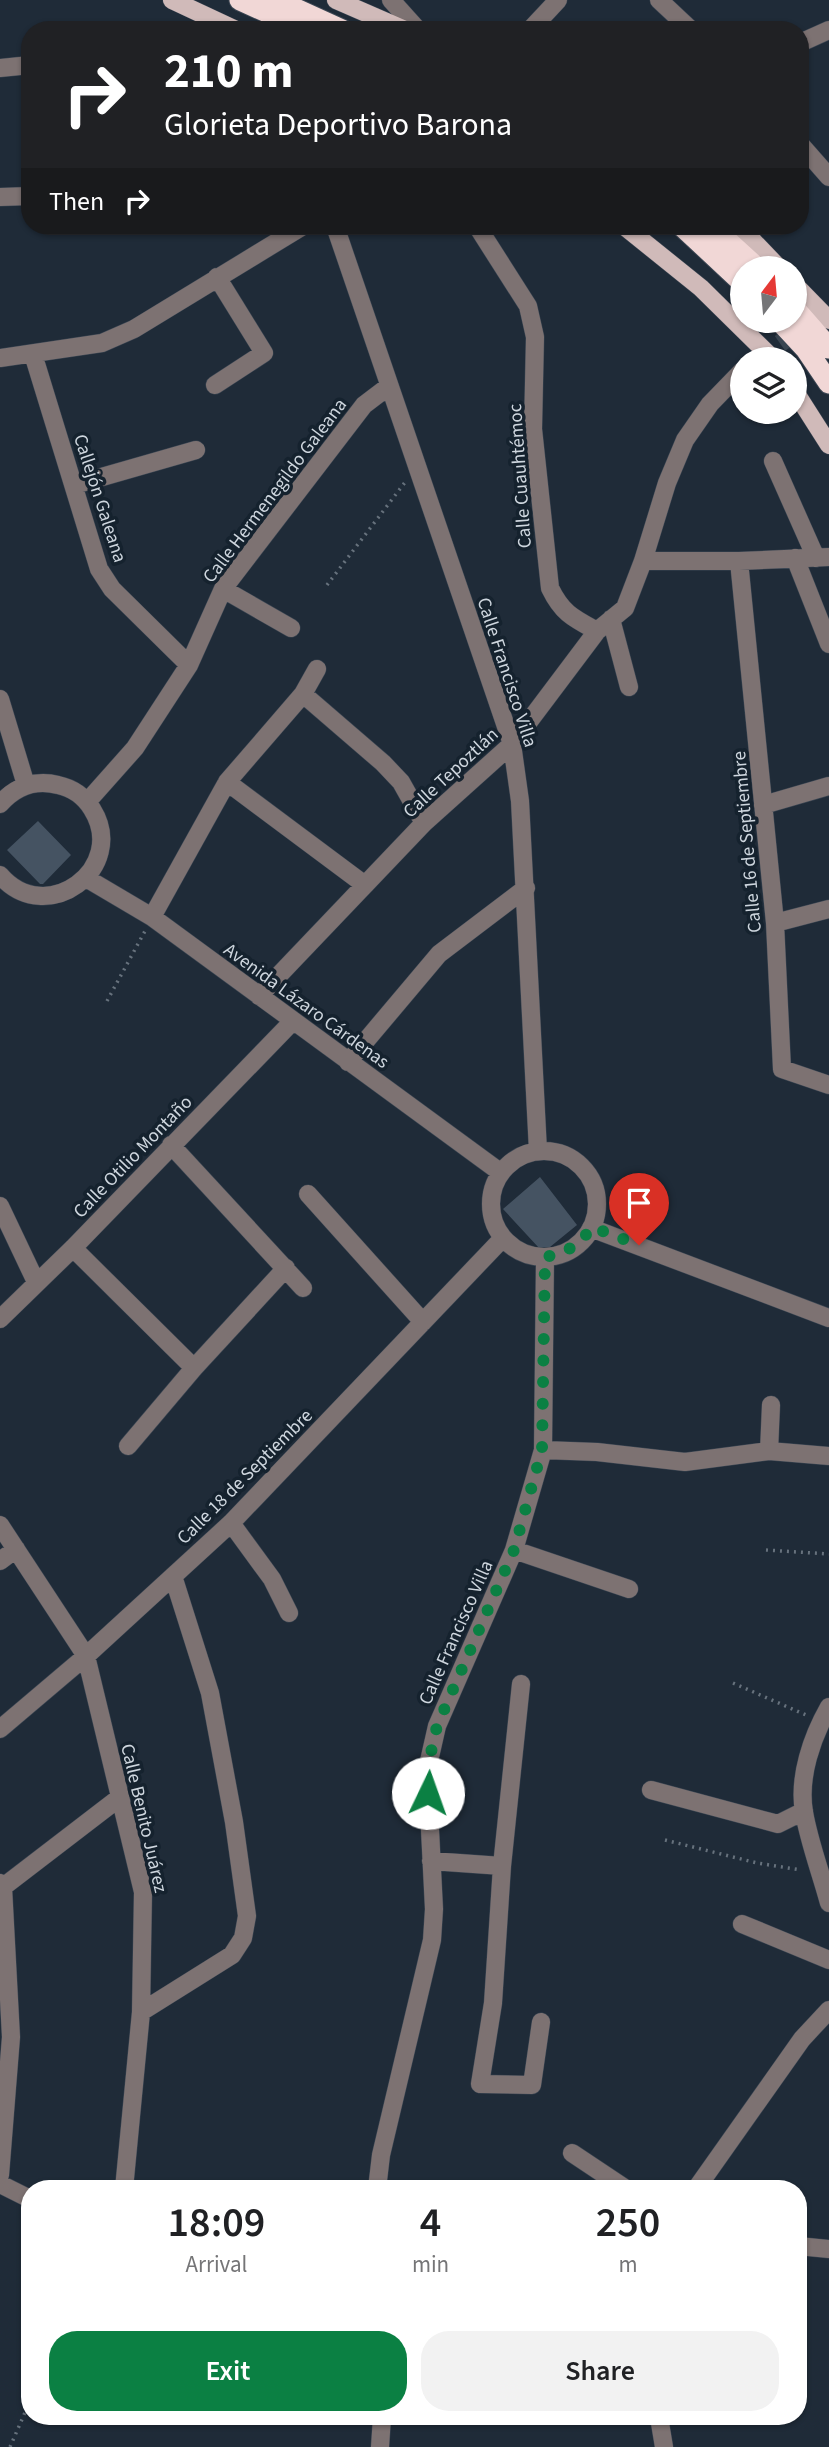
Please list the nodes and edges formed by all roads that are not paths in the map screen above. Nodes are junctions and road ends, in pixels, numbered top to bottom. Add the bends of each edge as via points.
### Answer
1 (172, 0) edge
2 (240, 0) edge
3 (276, 0) edge
4 (336, 0) edge
5 (391, 0) edge
6 (558, 0) edge
7 (659, 0) edge
8 (217, 21) edge
9 (286, 21) edge
10 (322, 21) edge
11 (384, 21) edge
12 (410, 21) edge
13 (538, 21) edge
14 (681, 21) edge
15 (829, 30) edge
16 (809, 39) edge
17 (21, 66) edge
18 (0, 68) edge
19 (809, 154) edge
20 (829, 177) edge
21 (21, 196) edge
22 (0, 197) edge
23 (288, 235) edge
24 (338, 235) edge
25 (483, 235) edge
26 (635, 235) edge
27 (692, 235) edge
28 (721, 235) edge
29 (746, 235) edge
30 (744, 256) edge
31 (767, 256) edge
32 (730, 271) edge
33 (217, 277) junction
34 (807, 297) edge
35 (829, 320) edge
36 (807, 322) edge
37 (791, 333) edge
38 (761, 347) edge
39 (829, 348) edge
40 (33, 354) junction
41 (0, 358) edge
42 (730, 383) edge
43 (829, 383) edge
44 (215, 385) dead end
45 (389, 386) junction
46 (807, 410) edge
47 (829, 445) edge
48 (196, 450) dead end
49 (773, 461) dead end
50 (74, 485) junction
51 (822, 557) edge
52 (795, 558) junction
53 (643, 561) junction
54 (739, 561) junction
55 (223, 589) junction
56 (604, 625) junction
57 (291, 628) dead end
58 (829, 643) edge
59 (188, 665) junction
60 (317, 669) dead end
61 (629, 687) dead end
62 (303, 694) junction
63 (0, 699) edge
64 (512, 744) junction
65 (227, 782) junction
66 (26, 785) junction
67 (829, 786) edge
68 (87, 802) junction
69 (0, 804) edge
70 (764, 805) junction
71 (424, 822) junction
72 (86, 878) junction
73 (2, 881) edge
74 (365, 886) junction
75 (526, 888) junction
76 (829, 909) edge
77 (152, 916) junction
78 (775, 923) junction
79 (259, 996) junction
80 (293, 1021) junction
81 (348, 1062) junction
82 (829, 1085) edge
83 (171, 1145) junction
84 (538, 1151) junction
85 (500, 1172) junction
86 (308, 1195) dead end
87 (0, 1206) edge
88 (592, 1227) junction
89 (503, 1238) junction
90 (72, 1248) junction
91 (545, 1257) junction
92 (286, 1268) junction
93 (36, 1282) junction
94 (303, 1288) dead end
95 (829, 1318) edge
96 (0, 1319) edge
97 (423, 1322) junction
98 (194, 1367) junction
99 (771, 1405) dead end
100 (128, 1446) dead end
101 (542, 1450) junction
102 (769, 1451) junction
103 (829, 1456) edge
104 (231, 1522) junction
105 (0, 1525) edge
106 (16, 1549) junction
107 (514, 1550) junction
108 (0, 1561) edge
109 (173, 1576) junction
110 (629, 1589) dead end
111 (289, 1614) dead end
112 (86, 1656) junction
113 (522, 1684) dead end
114 (825, 1714) edge
115 (0, 1729) edge
116 (652, 1790) dead end
117 (120, 1798) junction
118 (804, 1811) junction
119 (431, 1861) junction
120 (502, 1866) junction
121 (1, 1885) edge
122 (829, 1903) edge
123 (742, 1924) dead end
124 (829, 1960) edge
125 (829, 2010) edge
126 (141, 2012) junction
127 (541, 2022) dead end
128 (572, 2153) dead end
129 (0, 2175) edge
130 (125, 2180) edge
131 (378, 2180) edge
132 (612, 2180) edge
133 (702, 2180) edge
134 (0, 2184) edge
135 (21, 2194) edge
136 (807, 2247) edge
137 (829, 2249) edge
138 (381, 2425) edge
139 (660, 2425) edge
140 (380, 2447) edge
141 (664, 2447) edge

1 - 8 main road
2 - 9 highway
3 - 10 highway
4 - 11 main road
5 - 12 street
6 - 13 street
7 - 14 street
15 - 16 street
17 - 18 street
19 - 20 street
21 - 22 street
23 - 33 street
24 - 45 street, Calle Francisco Villa
25 - 56 street, Calle Cuauhtémoc via 528,306 535,337 533,429 550,588 558,606 576,620
26 - 38 main road via 701,288
27 - 32 highway
28 - 30 highway
29 - 31 main road
33 - 40 street via 102,344
33 - 44 street via 264,353
34 - 35 main road
36 - 39 highway
37 - 43 highway
40 - 41 street
40 - 50 street, Callejón Galeana
42 - 53 street, Calle Tepoztlán via 685,440
45 - 55 street, Calle Hermenegildo Galeana via 364,405
45 - 64 street, Calle Francisco Villa
46 - 47 main road
48 - 50 street
49 - 51 street
50 - 59 street, Callejón Galeana via 99,569 111,589
51 - 52 street
52 - 54 street
52 - 58 street
53 - 54 street
53 - 56 street, Calle Tepoztlán via 625,608
54 - 70 street, Calle 16 de Septiembre
55 - 57 street
55 - 59 street, Calle Hermenegildo Galeana
56 - 61 street
56 - 64 street, Calle Tepoztlán
59 - 68 street, Calle Hermenegildo Galeana via 135,748
60 - 62 street
62 - 65 street
62 - 71 street via 401,782
63 - 66 street
64 - 71 street, Calle Tepoztlán
64 - 75 street, Calle Francisco Villa
65 - 74 street
65 - 77 street
66 - 68 street via 65,787
66 - 69 street
67 - 70 street
68 - 72 street via 96,816 100,840 95,864
70 - 78 street, Calle 16 de Septiembre
71 - 74 street, Calle Tepoztlán
72 - 73 street via 72,889 37,896
72 - 77 street, Avenida Lázaro Cárdenas
74 - 79 street, Calle Tepoztlán
75 - 81 street via 439,954
75 - 84 street, Calle Francisco Villa
76 - 78 street
77 - 79 street, Avenida Lázaro Cárdenas
78 - 82 street, Calle 16 de Septiembre via 782,1069
79 - 80 street, Avenida Lázaro Cárdenas
80 - 81 street, Avenida Lázaro Cárdenas
80 - 83 street, Calle Otilio Montaño
81 - 85 street, Avenida Lázaro Cárdenas
83 - 90 street, Calle Otilio Montaño
83 - 92 street
84 - 85 street via 523,1154
84 - 88 street via 566,1155 587,1173 597,1200
85 - 89 street via 490,1206
86 - 97 street
87 - 93 street
88 - 91 street via 572,1248
88 - 95 street
89 - 91 street via 515,1249
89 - 97 street, Calle 18 de Septiembre
90 - 93 street, Calle Otilio Montaño
90 - 98 street
91 - 101 street, Calle Francisco Villa
92 - 94 street
92 - 98 street
93 - 96 street, Calle Otilio Montaño
97 - 104 street, Calle 18 de Septiembre
98 - 100 street
99 - 102 street
101 - 102 street via 685,1462
101 - 107 street, Calle Francisco Villa
102 - 103 street
104 - 109 street, Calle 18 de Septiembre
104 - 111 street via 272,1579
105 - 106 street, Calle Benito Juárez
106 - 108 street
106 - 112 street, Calle Benito Juárez
107 - 110 street
107 - 119 street, Calle Francisco Villa via 437,1726 427,1770
109 - 112 street, Calle 18 de Septiembre
109 - 126 street via 210,1693 247,1916 243,1938 232,1955
112 - 115 street, Calle 18 de Septiembre
112 - 117 street, Calle Benito Juárez
113 - 120 street
114 - 118 street via 809,1755
116 - 118 street via 778,1824
117 - 121 street
117 - 126 street, Calle Benito Juárez via 143,1892
118 - 122 street
119 - 120 street
119 - 131 street, Calle Francisco Villa via 432,1940
120 - 127 street via 493,2003 480,2084 532,2085
121 - 129 street via 11,2037
123 - 124 street
125 - 133 street via 802,2039
126 - 130 street, Calle Benito Juárez
128 - 132 street
134 - 135 street
136 - 137 street
138 - 140 street
139 - 141 street

